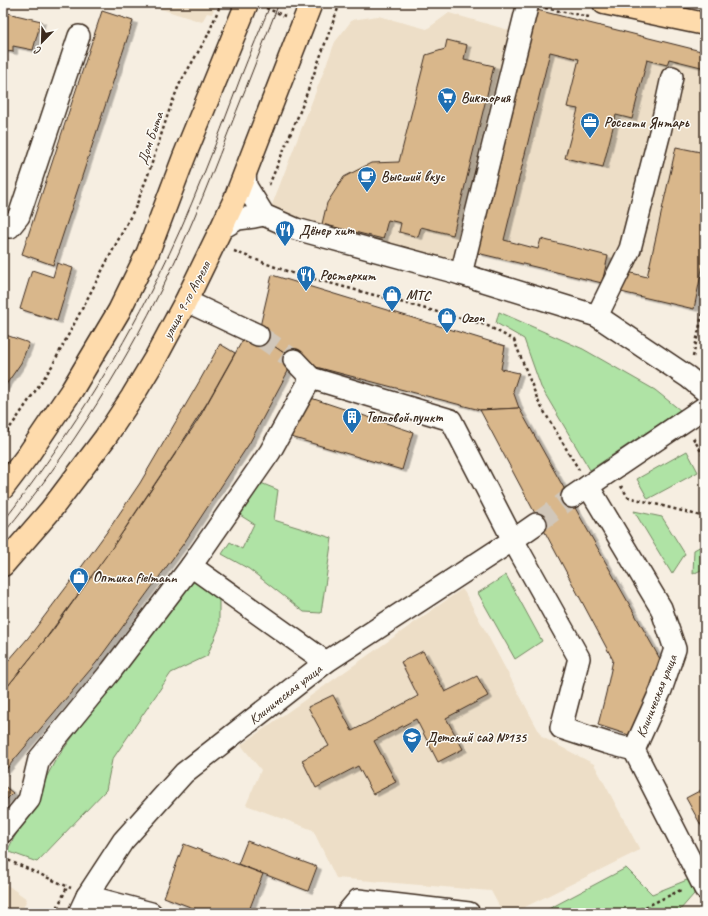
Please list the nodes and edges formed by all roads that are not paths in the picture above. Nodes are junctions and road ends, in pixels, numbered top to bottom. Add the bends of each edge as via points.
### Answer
1 (247, 3) edge
2 (311, 3) edge
3 (528, 3) edge
4 (614, 4) edge
5 (705, 24) edge
6 (79, 36) dead end
7 (672, 77) dead end
8 (245, 173) junction
9 (262, 211) junction
10 (3, 226) edge
11 (221, 229) junction
12 (461, 274) junction
13 (186, 301) junction
14 (597, 316) junction
15 (258, 335) tunnel mouth
16 (294, 360) tunnel mouth
17 (311, 378) junction
18 (705, 391) edge
19 (705, 407) edge
20 (3, 488) edge
21 (534, 525) tunnel mouth
22 (513, 540) junction
23 (3, 565) edge
24 (191, 566) junction
25 (326, 662) junction
26 (634, 750) junction
27 (3, 832) edge
28 (703, 884) edge
29 (83, 904) edge
30 (150, 913) edge
31 (347, 913) edge
32 (469, 913) edge

1 - 20 main road via 148,252 119,311 67,396
2 - 8 main road, улица 9-го Апреля
3 - 12 street
4 - 5 main road
6 - 10 street via 19,216 10,227
7 - 14 street via 630,249
8 - 9 street via 246,186
8 - 11 main road, улица 9-го Апреля
9 - 11 street via 254,217 238,219
9 - 12 street via 296,229
11 - 13 main road, улица 9-го Апреля
12 - 14 street
13 - 15 street
13 - 23 main road, улица 9-го Апреля via 152,364 105,438 50,511
14 - 18 street
16 - 17 street
17 - 22 street via 451,420
17 - 24 street via 276,454
19 - 26 street, Клиническая улица via 578,493 661,608 675,649 661,690
21 - 22 street, Клиническая улица
22 - 25 street, Клиническая улица
22 - 26 street, Клиническая улица via 579,658 561,728
24 - 25 street
24 - 27 street via 111,671 39,759 29,800
25 - 29 street, Клиническая улица via 184,773 123,841
26 - 28 street
29 - 30 street
31 - 32 street via 358,900

